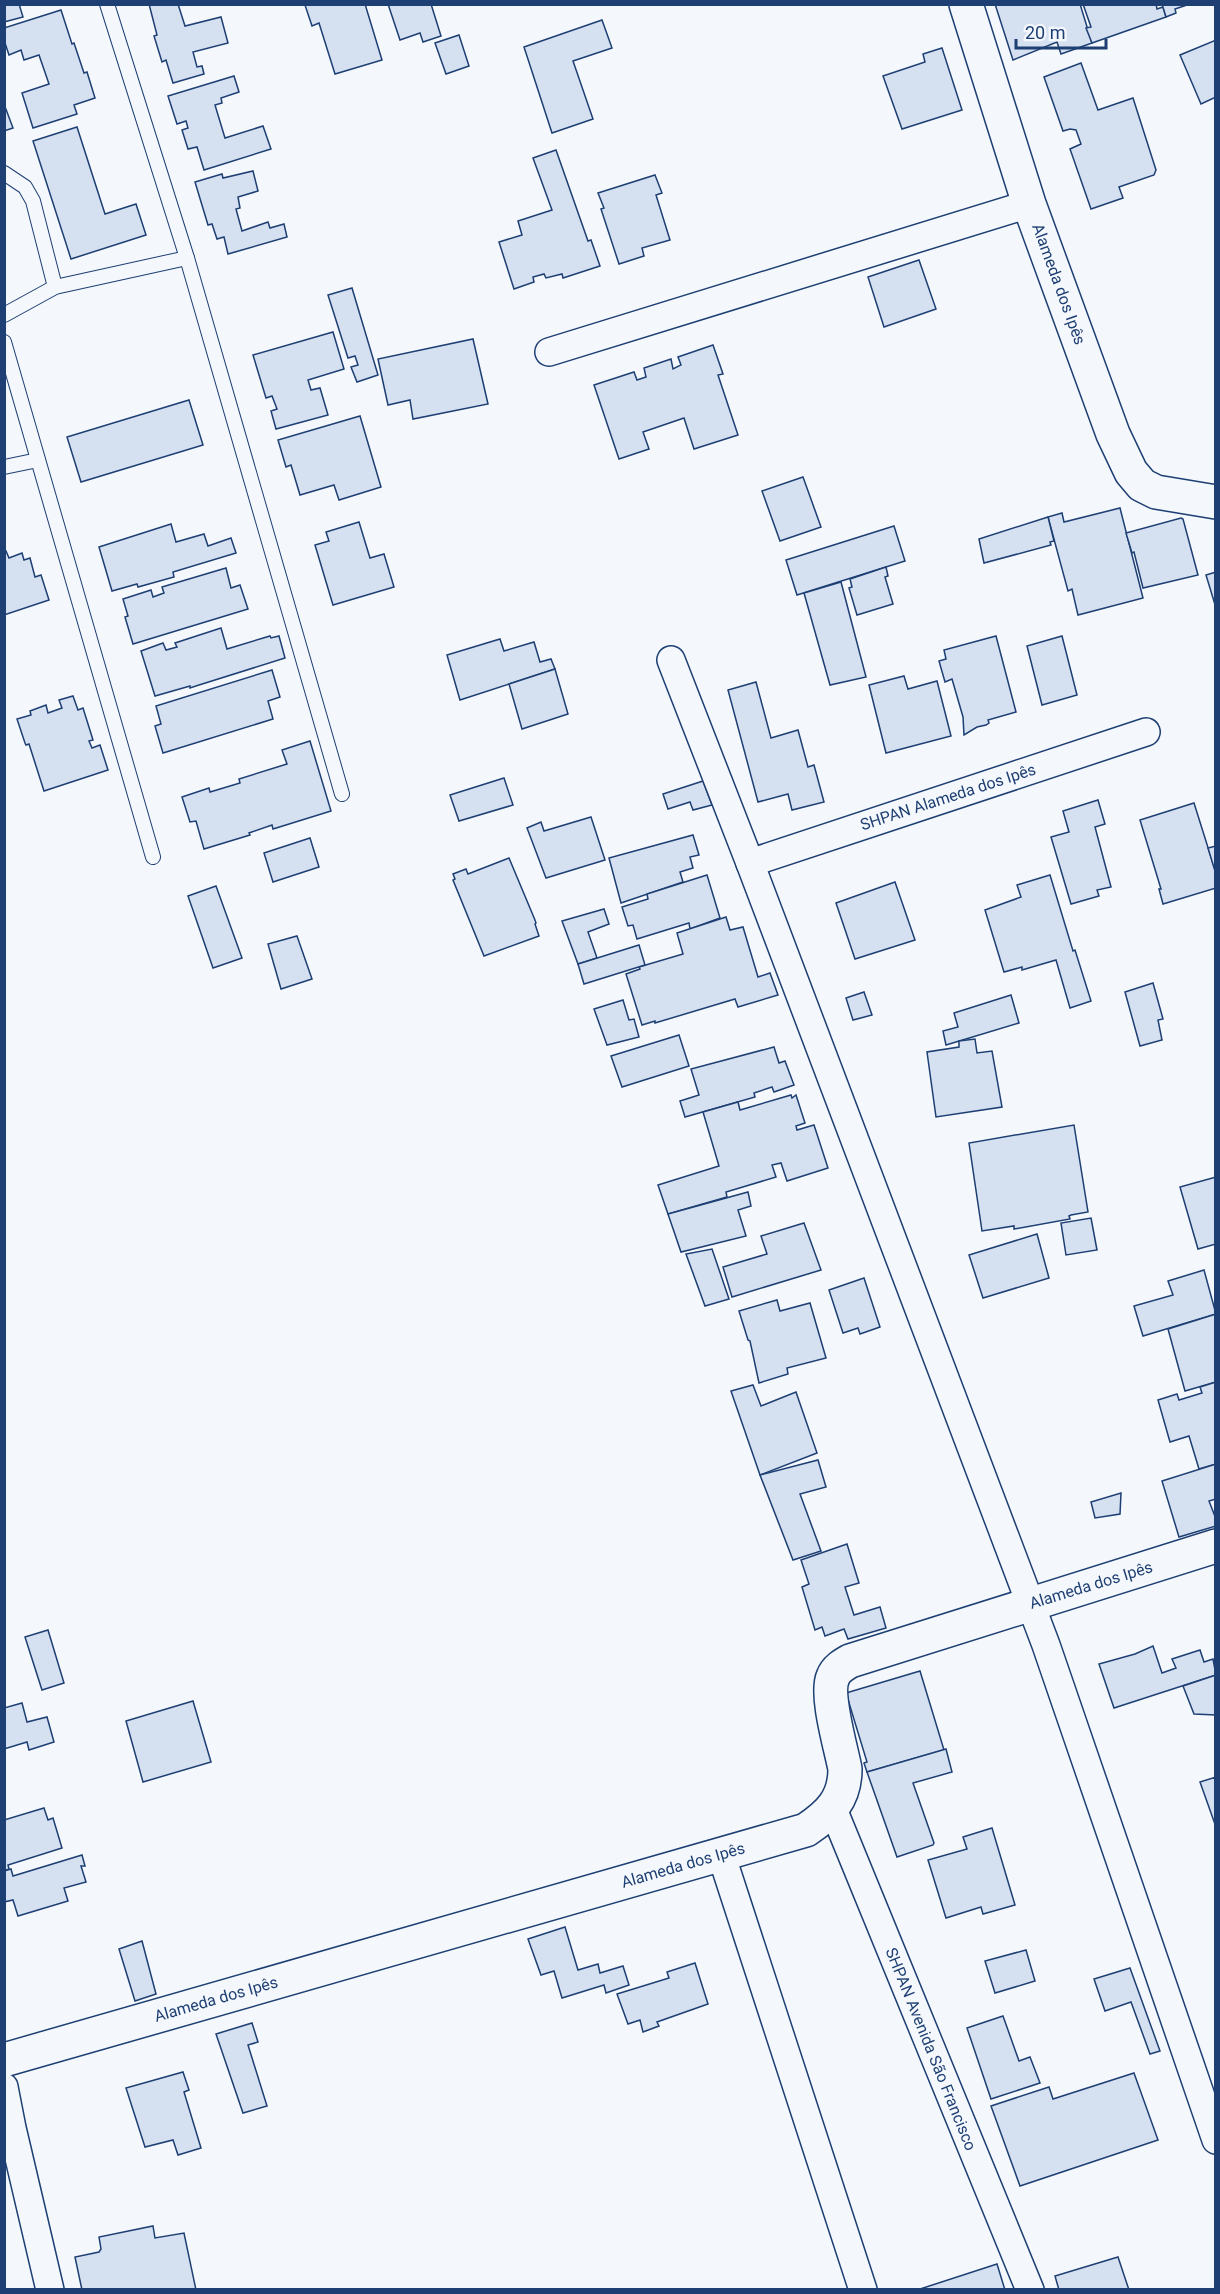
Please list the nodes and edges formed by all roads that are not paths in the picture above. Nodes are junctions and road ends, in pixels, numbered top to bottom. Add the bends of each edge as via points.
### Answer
1 (107, 4) edge
2 (966, 4) edge
3 (4, 173) edge
4 (1029, 204) junction
5 (187, 258) junction
6 (56, 287) junction
7 (4, 315) edge
8 (4, 342) edge
9 (549, 351) dead end
10 (38, 460) junction
11 (4, 467) edge
12 (1215, 502) edge
13 (671, 660) dead end
14 (1146, 732) dead end
15 (342, 794) dead end
16 (153, 857) dead end
17 (750, 863) junction
18 (1215, 1546) edge
19 (1030, 1605) junction
20 (833, 1809) junction
21 (721, 1854) junction
22 (4, 2060) edge
23 (4, 2086) edge
24 (1215, 2140) edge
25 (50, 2289) edge
26 (863, 2289) edge
27 (1029, 2289) edge

1 - 5 lane
2 - 4 street, Alameda dos Ipês
3 - 6 lane via 25,187 33,201
4 - 9 street
4 - 12 street, Alameda dos Ipês via 1113,434 1133,477 1156,492
5 - 6 lane
5 - 15 lane
6 - 7 lane
8 - 10 lane
10 - 11 lane
10 - 16 lane
13 - 17 street
14 - 17 street, SHPAN Alameda dos Ipês
17 - 19 street
18 - 19 street, Alameda dos Ipês
19 - 20 street, Alameda dos Ipês via 841,1666 834,1675 830,1693 845,1778
19 - 24 street
20 - 21 street, Alameda dos Ipês via 806,1830
20 - 27 street, SHPAN Avenida São Francisco
21 - 22 street, Alameda dos Ipês
21 - 26 street
23 - 25 street

